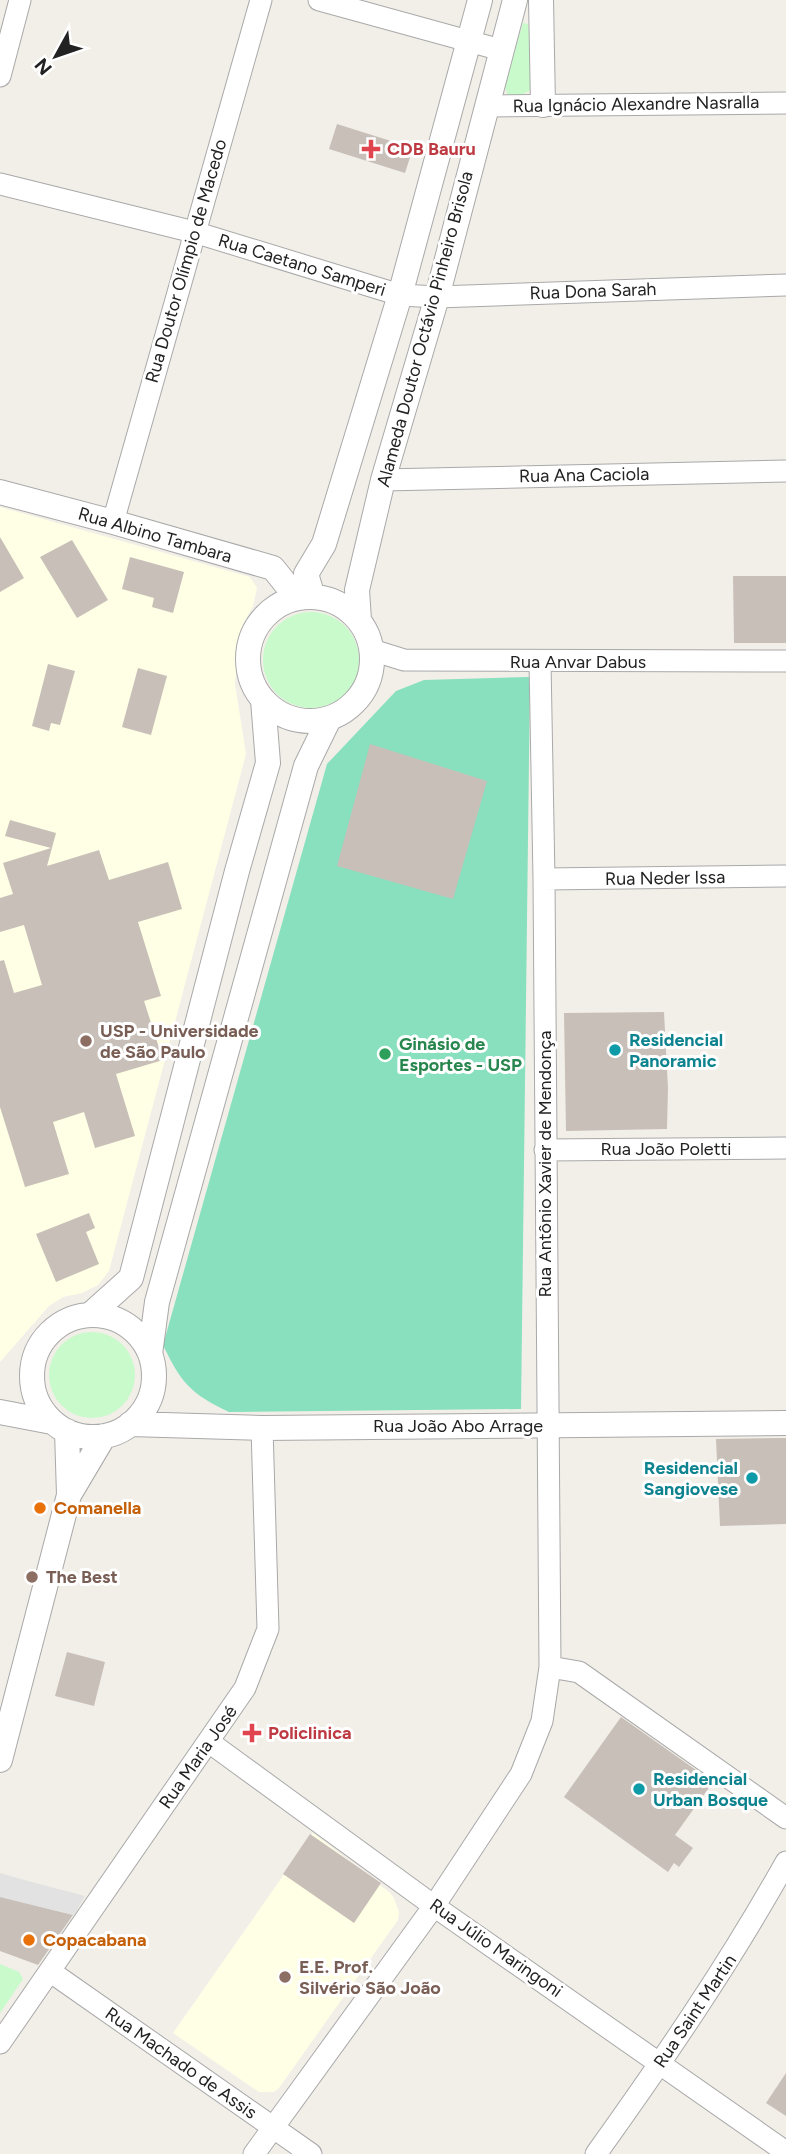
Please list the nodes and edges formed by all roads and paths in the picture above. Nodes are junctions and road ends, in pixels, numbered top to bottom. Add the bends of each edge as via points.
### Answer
1 (20, 0) edge
2 (261, 0) edge
3 (319, 0) edge
4 (480, 0) edge
5 (515, 0) edge
6 (541, 0) edge
7 (469, 40) junction
8 (501, 50) junction
9 (0, 76) edge
10 (786, 103) edge
11 (543, 105) junction
12 (485, 106) junction
13 (0, 184) edge
14 (194, 232) junction
15 (786, 285) edge
16 (400, 295) junction
17 (437, 297) junction
18 (786, 471) edge
19 (383, 480) junction
20 (0, 492) edge
21 (113, 522) junction
22 (305, 597) junction
23 (359, 620) junction
24 (372, 650) junction
25 (786, 661) edge
26 (540, 662) junction
27 (263, 700) junction
28 (329, 719) junction
29 (786, 876) edge
30 (544, 879) junction
31 (786, 1148) edge
32 (545, 1150) junction
33 (91, 1314) junction
34 (150, 1354) junction
35 (0, 1412) edge
36 (786, 1423) edge
37 (130, 1424) junction
38 (547, 1426) junction
39 (60, 1427) junction
40 (262, 1428) junction
41 (104, 1436) junction
42 (69, 1495) junction
43 (550, 1667) junction
44 (4, 1731) edge
45 (209, 1741) junction
46 (0, 1760) edge
47 (786, 1818) edge
48 (786, 1862) edge
49 (434, 1906) junction
50 (51, 1972) junction
51 (0, 2043) edge
52 (661, 2063) junction
53 (272, 2127) junction
54 (786, 2152) edge
55 (254, 2154) edge
56 (311, 2154) edge
57 (596, 2154) edge

1 - 9 street
2 - 14 street, Rua Doutor Olímpio de Macedo
3 - 7 street
4 - 7 street, Alameda Doutor Octávio Pinheiro Brisola
5 - 8 street, Alameda Doutor Octávio Pinheiro Brisola
6 - 11 street
7 - 8 street
7 - 16 street, Alameda Doutor Octávio Pinheiro Brisola
8 - 12 street, Alameda Doutor Octávio Pinheiro Brisola
10 - 11 street, Rua Ignácio Alexandre Nasralla
11 - 12 street, Rua Ignácio Alexandre Nasralla
12 - 17 street, Alameda Doutor Octávio Pinheiro Brisola
13 - 14 street, Rua Caetano Samperi
14 - 16 street, Rua Caetano Samperi
14 - 21 street, Rua Doutor Olímpio de Macedo
15 - 17 street, Rua Dona Sarah
16 - 17 street, Rua Dona Sarah
16 - 22 street, Alameda Doutor Octávio Pinheiro Brisola via 324,544 306,574
17 - 19 street, Alameda Doutor Octávio Pinheiro Brisola
18 - 19 street, Rua Ana Caciola
19 - 23 street, Alameda Doutor Octávio Pinheiro Brisola via 356,590
20 - 21 street, Rua Albino Tambara
21 - 22 street, Rua Albino Tambara via 273,568
22 - 23 street via 330,600
22 - 27 street via 277,606 261,620 251,639 252,682
23 - 24 street, Alameda Doutor Octávio Pinheiro Brisola
24 - 26 street, Rua Anvar Dabus via 404,660
24 - 28 street via 365,690 347,710
25 - 26 street, Rua Anvar Dabus
26 - 30 street, Rua Antônio Xavier de Mendonça
27 - 28 street via 278,713 297,720
27 - 33 street via 268,763 131,1278
28 - 34 street via 306,766 158,1302
29 - 30 street, Rua Neder Issa
30 - 32 street, Rua Antônio Xavier de Mendonça
31 - 32 street, Rua João Poletti
32 - 38 street, Rua Antônio Xavier de Mendonça
33 - 34 street via 110,1316 127,1325
33 - 39 street via 70,1318 52,1329 39,1345 32,1365 32,1386 39,1406
34 - 37 street via 152,1392 144,1410
35 - 39 street
36 - 38 street, Rua João Abo Arrage
37 - 40 street, Rua João Abo Arrage
37 - 41 street
38 - 40 street, Rua João Abo Arrage
38 - 43 street, Rua Antônio Xavier de Mendonça
39 - 41 street via 85,1437
39 - 42 street
40 - 45 street, Rua Maria José via 268,1629 245,1688
41 - 42 street
42 - 44 street
43 - 47 street via 579,1672
43 - 49 street, Rua Antônio Xavier de Mendonça via 542,1721 521,1774
44 - 46 street
45 - 49 street, Rua Júlio Maringoni
45 - 50 street, Rua Maria José
48 - 52 street, Rua Saint Martin
49 - 52 street, Rua Júlio Maringoni
49 - 53 street, Rua Antônio Xavier de Mendonça
50 - 51 street, Rua Maria José
50 - 53 street, Rua Machado de Assis
52 - 54 street, Rua Júlio Maringoni
52 - 57 street, Rua Saint Martin
53 - 55 street, Rua Antônio Xavier de Mendonça
53 - 56 street, Rua Machado de Assis

